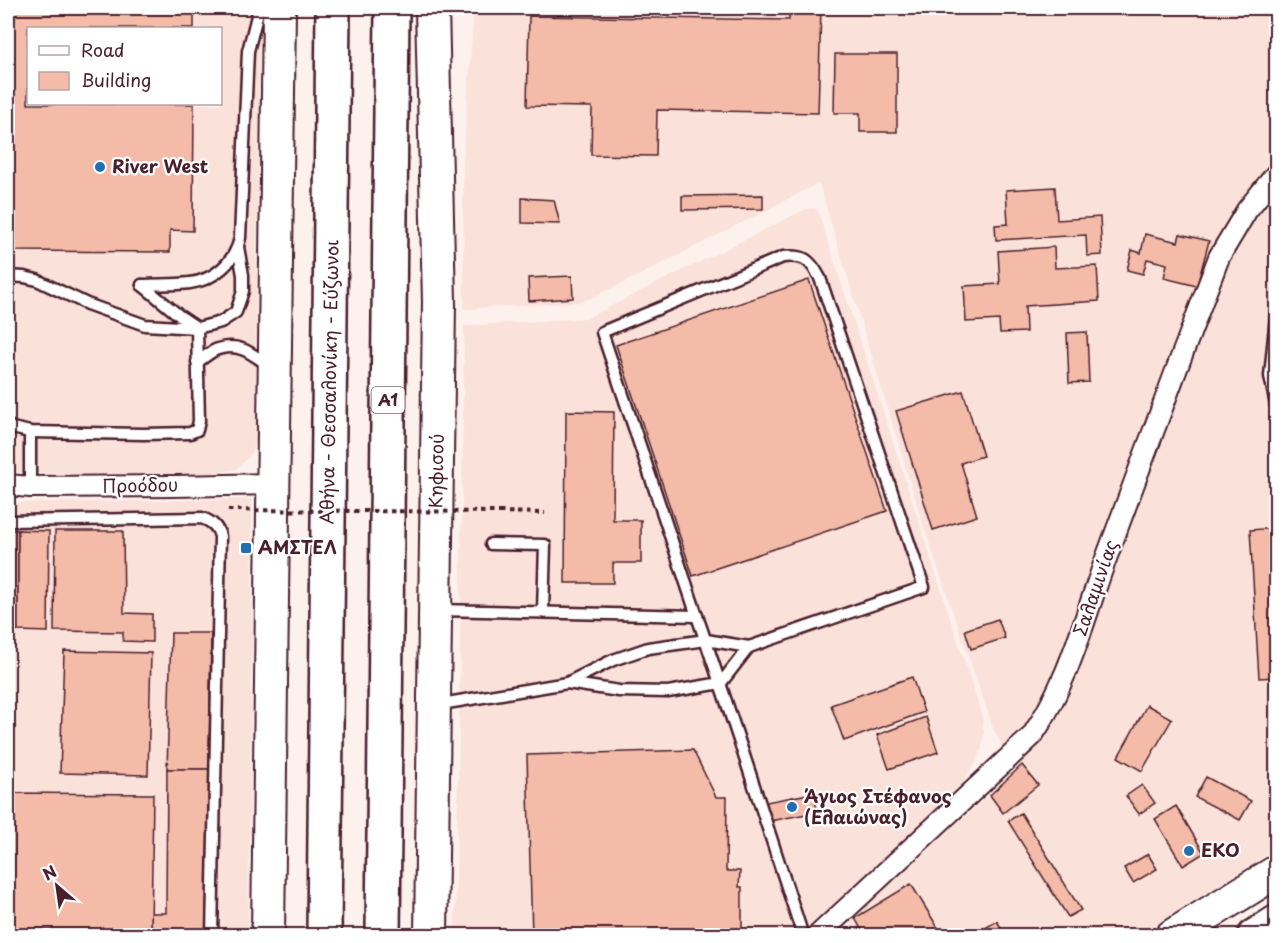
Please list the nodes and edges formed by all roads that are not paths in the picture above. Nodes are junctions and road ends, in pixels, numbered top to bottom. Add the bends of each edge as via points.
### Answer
1 (259, 8) edge
2 (279, 8) edge
3 (333, 8) edge
4 (392, 8) edge
5 (432, 8) edge
6 (1276, 174) edge
7 (238, 248) junction
8 (8, 276) edge
9 (1276, 316) edge
10 (197, 328) junction
11 (197, 362) junction
12 (275, 370) junction
13 (1276, 405) edge
14 (8, 425) edge
15 (30, 432) junction
16 (273, 484) junction
17 (8, 485) edge
18 (30, 487) junction
19 (8, 521) edge
20 (491, 544) dead end
21 (435, 610) junction
22 (543, 611) junction
23 (697, 616) junction
24 (706, 640) junction
25 (749, 647) junction
26 (721, 682) junction
27 (567, 683) junction
28 (434, 706) junction
29 (1276, 872) edge
30 (264, 922) edge
31 (213, 936) edge
32 (324, 936) edge
33 (383, 936) edge
34 (431, 936) edge
35 (803, 936) edge
36 (817, 936) edge
37 (1172, 936) edge

1 - 7 lane via 248,51
2 - 12 main road
3 - 32 highway, Αθήνα - Θεσσαλονίκη - Εύζωνοι
4 - 33 highway, Α1
5 - 21 main road, Κηφισού via 439,302
6 - 36 street, Σαλαμινίας via 1247,210 1219,257 1068,669 1046,714 1032,736
7 - 10 lane via 243,291 236,312 221,322
7 - 10 lane via 228,264 206,279 142,285
8 - 10 lane via 37,280 145,325
9 - 13 lane via 1270,376
10 - 11 lane
11 - 12 lane via 216,349 236,346
11 - 15 lane via 199,421 197,430 190,433
12 - 16 main road
14 - 15 lane
15 - 18 lane
16 - 18 street, Προόδου
16 - 30 main road
17 - 18 street, Προόδου
19 - 31 lane via 202,518 218,529
20 - 22 lane via 544,545
21 - 22 lane
21 - 28 main road, Κηφισού
22 - 23 lane
23 - 24 lane
23 - 25 lane via 602,332 783,257 807,259 820,278 924,587
24 - 25 lane
24 - 26 lane
24 - 27 lane via 648,648
25 - 26 lane
26 - 27 lane via 668,692 619,691
26 - 35 lane
27 - 28 lane
28 - 34 main road, Κηφισού
29 - 37 main road

